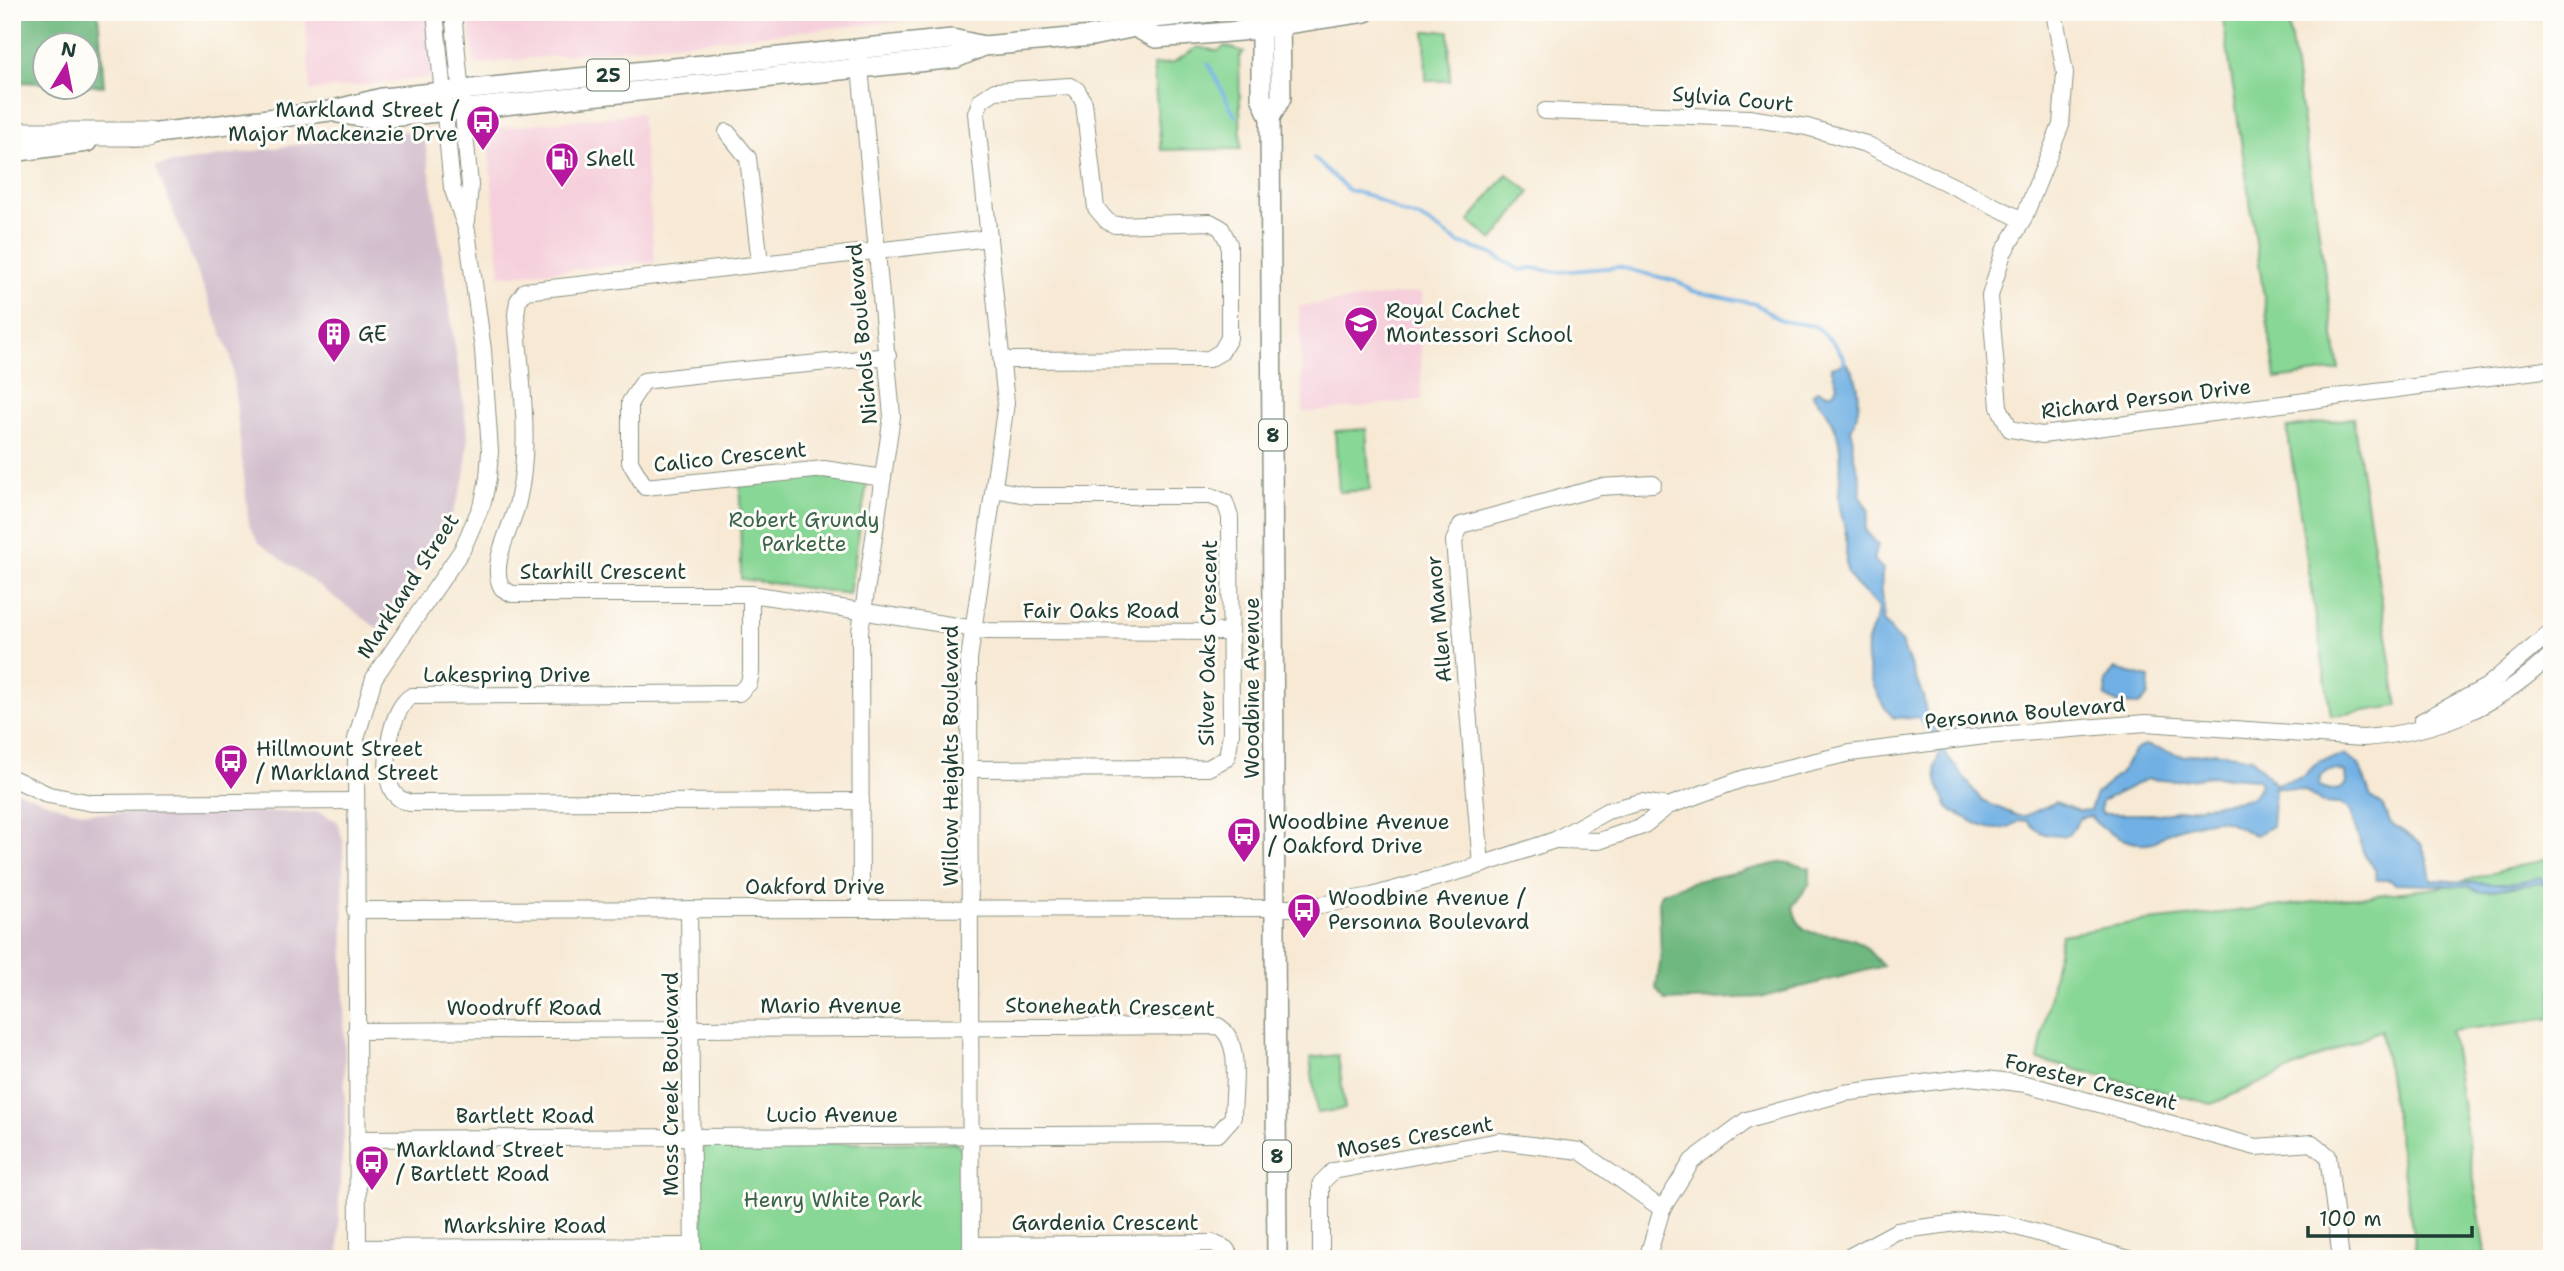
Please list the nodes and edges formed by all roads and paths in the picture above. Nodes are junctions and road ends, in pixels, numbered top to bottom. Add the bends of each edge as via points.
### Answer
1 (435, 12) edge
2 (453, 12) edge
3 (1212, 12) edge
4 (1365, 12) edge
5 (2054, 12) edge
6 (1270, 19) edge
7 (1135, 27) junction
8 (984, 46) junction
9 (859, 49) junction
10 (860, 69) junction
11 (453, 101) junction
12 (1545, 111) dead end
13 (727, 132) dead end
14 (12, 134) edge
15 (149, 134) junction
16 (12, 152) edge
17 (2023, 220) junction
18 (989, 238) junction
19 (876, 251) junction
20 (760, 263) junction
21 (888, 356) junction
22 (1003, 360) junction
23 (2552, 369) edge
24 (883, 478) junction
25 (1653, 484) dead end
26 (993, 489) junction
27 (751, 594) junction
28 (863, 611) junction
29 (971, 628) junction
30 (2552, 631) edge
31 (1231, 632) junction
32 (2552, 654) edge
33 (2506, 671) junction
34 (2519, 683) junction
35 (2393, 736) junction
36 (970, 769) junction
37 (12, 779) edge
38 (355, 801) junction
39 (861, 801) junction
40 (1668, 806) junction
41 (1555, 840) junction
42 (1481, 864) junction
43 (861, 907) junction
44 (972, 908) junction
45 (690, 909) junction
46 (1274, 909) junction
47 (355, 910) junction
48 (970, 1026) junction
49 (693, 1028) junction
50 (356, 1031) junction
51 (971, 1135) junction
52 (694, 1136) junction
53 (357, 1139) junction
54 (1662, 1209) junction
55 (693, 1252) edge
56 (971, 1252) edge
57 (358, 1254) edge
58 (1232, 1259) edge
59 (1277, 1259) edge
60 (1321, 1259) edge
61 (1647, 1259) edge
62 (1845, 1259) edge
63 (2129, 1259) edge
64 (2341, 1259) edge

1 - 11 street, Markland Street
2 - 11 street, Markland Street
3 - 7 main road, 25 via 1154,18
4 - 6 main road, 25
5 - 17 street, Richard Person Drive via 2065,73 2061,125
6 - 7 main road, 25 via 1156,37
6 - 46 main road, Woodbine Avenue / 8 via 1261,97 1270,118
7 - 8 main road, 25 via 1092,36
8 - 9 main road, 25 via 952,39
8 - 10 main road, 25 via 956,58
9 - 10 street, Nichols Boulevard
9 - 11 main road, 25
10 - 11 main road, 25
10 - 19 street, Nichols Boulevard
11 - 15 main road, 25 via 371,119 330,111
11 - 38 street, Markland Street via 452,187 467,231 489,428 483,502 462,550 374,678 356,739
12 - 17 street, Sylvia Court via 1749,118 1807,127 1866,144
13 - 20 street via 748,158
14 - 15 highway
15 - 16 main road, 25
17 - 23 street, Richard Person Drive via 2003,253 1990,296 1999,407 2010,429 2042,435
18 - 19 street, Starhill Crescent
18 - 22 street, Willow Heights Boulevard
18 - 22 street, Willow Heights Boulevard via 976,113 981,100 988,94 1062,85 1077,90 1084,103 1094,200 1100,215 1115,225 1210,222 1221,228 1229,244 1229,338 1215,356
19 - 20 street, Starhill Crescent
19 - 21 street, Nichols Boulevard
20 - 27 street, Starhill Crescent via 525,291 516,314 523,475 497,569 502,588 512,594
21 - 24 street, Nichols Boulevard via 892,416
21 - 24 street, Calico Crescent via 744,367 645,381 630,402 630,462 645,487 824,469
22 - 26 street, Willow Heights Boulevard via 1005,415
24 - 28 street, Nichols Boulevard
25 - 42 street, Allen Manor via 1600,487 1461,525 1454,541
26 - 29 street, Willow Heights Boulevard
26 - 31 street, Silver Oaks Crescent via 1032,496 1211,496 1225,502 1230,517
27 - 28 street, Starhill Crescent
27 - 39 street, Lakespring Drive via 751,672 749,683 739,693 412,696 400,706 393,724 390,787 397,798 410,803
28 - 29 street, Starhill Crescent
28 - 39 street, Nichols Boulevard
29 - 31 street, Fair Oaks Road via 1023,633
29 - 36 street, Willow Heights Boulevard
30 - 33 street, Personna Boulevard
31 - 36 street, Silver Oaks Crescent via 1231,733 1227,758 1220,764 1196,768
32 - 34 street, Personna Boulevard
33 - 34 street
33 - 35 street, Personna Boulevard via 2460,702
34 - 35 street, Personna Boulevard via 2459,719
35 - 40 street, Personna Boulevard via 2363,738 2146,723 1985,736 1850,753 1745,779
36 - 44 street, Willow Heights Boulevard
37 - 38 street via 61,799 92,803
38 - 47 street, Markland Street
39 - 43 street, Nichols Boulevard
40 - 41 street, Personna Boulevard via 1641,802 1606,811
40 - 41 street, Personna Boulevard via 1643,826 1599,841
41 - 42 street, Personna Boulevard
42 - 46 street, Personna Boulevard via 1372,896
43 - 44 street, Oakford Drive
43 - 45 street, Oakford Drive
44 - 46 street, Oakford Drive
44 - 48 street, Willow Heights Boulevard
45 - 47 street, Oakford Drive
45 - 49 street, Moss Creek Boulevard
46 - 59 main road, Woodbine Avenue / 8
47 - 50 street, Markland Street
48 - 49 street, Mario Avenue
48 - 51 street, Willow Heights Boulevard
48 - 51 street, Stoneheath Crescent via 1218,1026 1233,1043 1233,1117 1218,1134
49 - 50 street, Woodruff Road
49 - 52 street, Moss Creek Boulevard
50 - 53 street, Markland Street
51 - 52 street, Lucio Avenue
51 - 56 street, Willow Heights Boulevard
52 - 53 street, Bartlett Road
52 - 55 street, Moss Creek Boulevard
53 - 57 street, Markland Street
54 - 60 street, Moses Crescent via 1580,1151 1499,1141 1333,1171 1321,1183
54 - 61 street, Forester Crescent
54 - 64 street, Forester Crescent via 1692,1161 1747,1119 1844,1093 1970,1077 2026,1084 2256,1147 2312,1143 2328,1156
55 - 57 street, Markshire Road
56 - 58 street, Gardenia Crescent via 1213,1243 1226,1249
62 - 63 street via 1896,1231 1972,1221 2006,1224

